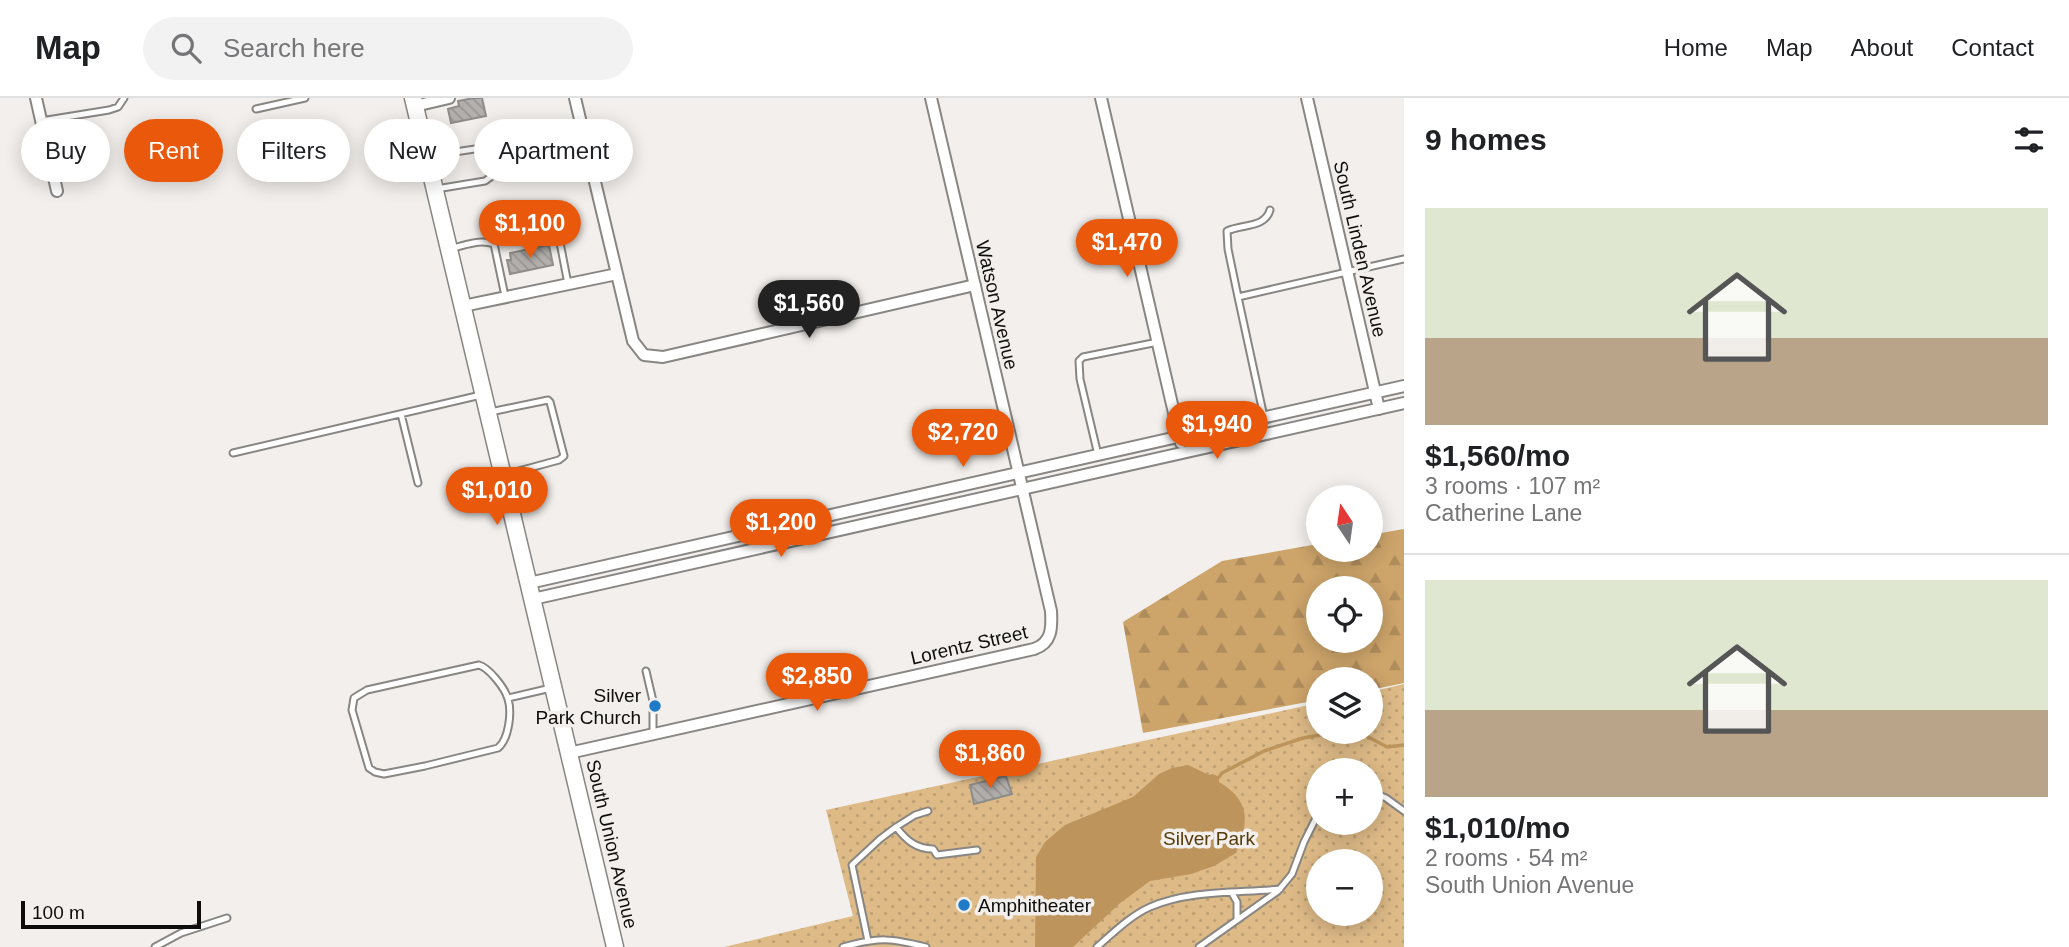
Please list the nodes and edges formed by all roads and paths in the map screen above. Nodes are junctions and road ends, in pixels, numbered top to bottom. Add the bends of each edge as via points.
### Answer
1 (36, 98) edge
2 (124, 98) edge
3 (305, 98) edge
4 (449, 98) edge
5 (575, 98) edge
6 (931, 98) edge
7 (1101, 98) edge
8 (1307, 98) edge
9 (414, 102) edge
10 (257, 109) dead end
11 (41, 119) edge
12 (53, 119) edge
13 (418, 119) edge
14 (580, 119) edge
15 (55, 182) edge
16 (434, 182) edge
17 (479, 182) edge
18 (595, 182) edge
19 (436, 189) junction
20 (57, 191) dead end
21 (1270, 210) dead end
22 (557, 227) dead end
23 (450, 249) junction
24 (1404, 259) edge
25 (1347, 272) junction
26 (617, 274) junction
27 (568, 284) junction
28 (975, 285) junction
29 (506, 297) junction
30 (1238, 297) junction
31 (463, 306) junction
32 (1157, 341) junction
33 (1404, 386) edge
34 (1375, 393) junction
35 (485, 394) junction
36 (1404, 403) edge
37 (1379, 409) junction
38 (489, 412) junction
39 (401, 414) junction
40 (1264, 418) junction
41 (1268, 433) junction
42 (1180, 436) junction
43 (1183, 452) junction
44 (233, 453) dead end
45 (1096, 455) junction
46 (1099, 471) junction
47 (1019, 473) junction
48 (504, 475) junction
49 (418, 483) dead end
50 (1023, 488) junction
51 (920, 495) junction
52 (924, 510) junction
53 (828, 516) junction
54 (832, 531) junction
55 (734, 537) junction
56 (738, 553) junction
57 (640, 558) junction
58 (645, 574) junction
59 (531, 591) junction
60 (1046, 642) joint
61 (646, 671) dead end
62 (554, 688) junction
63 (508, 698) junction
64 (653, 734) junction
65 (569, 753) junction
66 (1383, 796) edge
67 (928, 811) dead end
68 (1404, 811) edge
69 (896, 827) junction
70 (1308, 835) edge
71 (977, 850) dead end
72 (1280, 889) junction
73 (1232, 893) junction
74 (227, 918) dead end
75 (1237, 921) junction
76 (868, 941) junction
77 (155, 947) edge
78 (615, 947) edge
79 (843, 947) edge
80 (926, 947) edge
81 (1097, 947) edge
82 (1199, 947) edge

1 - 11 street
2 - 12 lane via 109,110
3 - 10 lane
4 - 9 street
5 - 14 street
6 - 28 street, Watson Avenue
7 - 32 street
8 - 25 street, South Linden Avenue
9 - 13 main road, South Union Avenue
15 - 20 street
16 - 19 main road, South Union Avenue
17 - 19 lane
18 - 26 street
19 - 23 main road, South Union Avenue
21 - 30 lane via 1263,222 1227,231
22 - 27 lane
23 - 29 lane via 494,244
23 - 31 main road, South Union Avenue
24 - 25 lane
25 - 30 lane
25 - 34 street, South Linden Avenue
26 - 27 street
26 - 28 street via 633,341 643,355 663,357
27 - 29 street
28 - 47 street, Watson Avenue
29 - 31 street
30 - 40 lane
31 - 35 main road, South Union Avenue
32 - 42 street
32 - 45 lane via 1079,361
33 - 34 street
34 - 37 street, South Linden Avenue
34 - 40 street
35 - 38 main road, South Union Avenue
35 - 39 lane
36 - 37 street
37 - 41 street
38 - 48 main road, South Union Avenue
38 - 48 lane via 548,400 564,456
39 - 44 lane
39 - 49 lane
40 - 41 street
40 - 42 street
41 - 43 street
42 - 43 street
42 - 45 street
43 - 46 street
45 - 46 street
45 - 47 street
46 - 50 street
47 - 50 street, Watson Avenue
47 - 51 street
48 - 59 main road, South Union Avenue
50 - 52 street
50 - 60 street, Watson Avenue via 1051,611
51 - 52 street
51 - 53 street
52 - 54 street
53 - 54 street
53 - 55 street
54 - 56 street
55 - 56 street
55 - 57 street
56 - 58 street
57 - 58 street
57 - 59 street
58 - 59 street
59 - 62 main road, South Union Avenue
60 - 64 street, Lorentz Street via 1034,649
61 - 64 lane via 653,701
62 - 63 lane
62 - 65 main road, South Union Avenue
63 - 63 lane via 487,668 479,665 367,690 354,698 352,710 369,768 384,774 498,748 507,736
64 - 65 street, Lorentz Street
65 - 78 main road, South Union Avenue
66 - 68 lane
67 - 69 lane
69 - 71 lane via 911,844 933,849 937,855
69 - 76 lane via 852,865
70 - 72 lane via 1292,874
72 - 73 lane
72 - 75 lane
73 - 75 lane
73 - 81 lane via 1171,900 1148,908
74 - 77 lane
75 - 82 lane
76 - 79 lane
76 - 80 lane via 895,939

